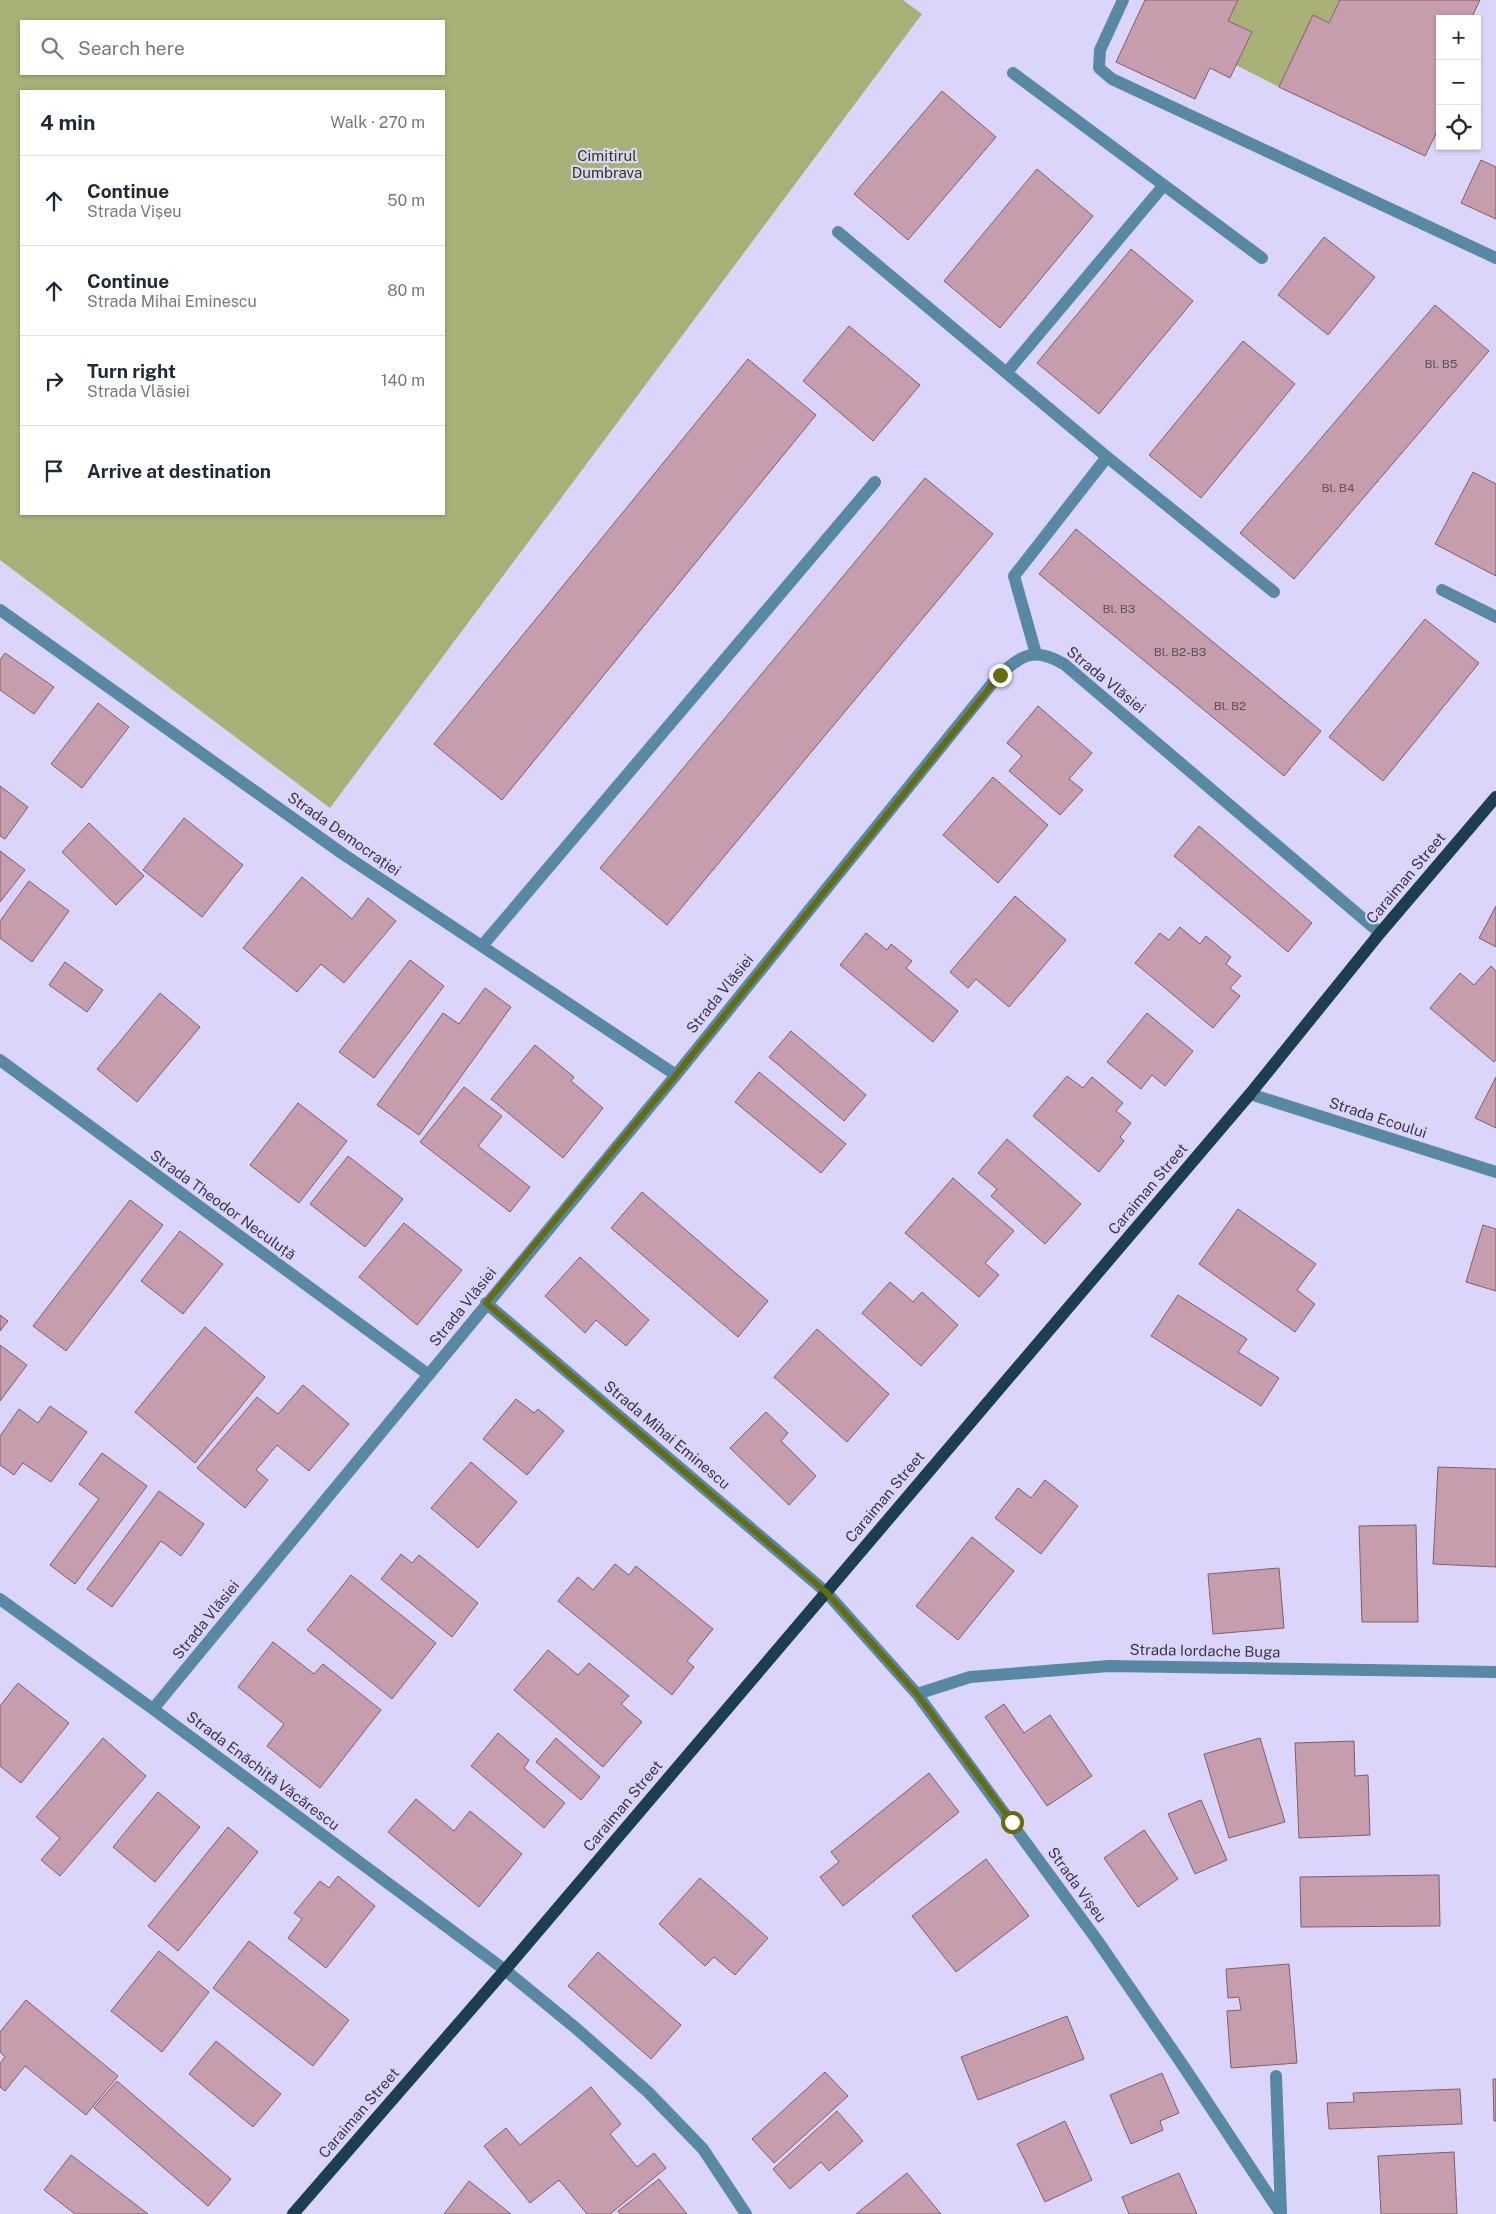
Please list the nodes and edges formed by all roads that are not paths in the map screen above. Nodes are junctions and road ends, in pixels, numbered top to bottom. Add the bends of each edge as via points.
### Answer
1 (1123, 0) edge
2 (1013, 73) dead end
3 (1164, 185) junction
4 (838, 232) dead end
5 (1262, 258) dead end
6 (1496, 258) edge
7 (1006, 372) junction
8 (1107, 457) junction
9 (875, 482) dead end
10 (1442, 590) dead end
11 (1274, 592) dead end
12 (0, 610) edge
13 (1496, 617) edge
14 (1036, 654) junction
15 (1496, 797) edge
16 (1380, 934) junction
17 (482, 946) junction
18 (0, 1060) edge
19 (676, 1075) junction
20 (1250, 1094) junction
21 (1496, 1172) edge
22 (486, 1303) junction
23 (428, 1375) junction
24 (826, 1592) junction
25 (0, 1599) edge
26 (1496, 1672) edge
27 (917, 1694) junction
28 (153, 1710) junction
29 (505, 1970) junction
30 (1276, 2076) dead end
31 (293, 2214) edge
32 (746, 2214) edge
33 (1281, 2214) edge

1 - 6 street via 1100,50 1099,68 1112,79
2 - 3 street
3 - 5 street
3 - 7 street
4 - 7 street
7 - 8 street
8 - 11 street
8 - 14 street via 1014,576
9 - 17 street
10 - 13 street
12 - 17 street, Strada Democrației via 343,854
14 - 16 street, Strada Vlăsiei via 1050,656 1064,664
14 - 19 street, Strada Vlăsiei via 1019,658 1000,675
15 - 16 main road, Caraiman Street
16 - 20 main road, Caraiman Street
17 - 19 street, Strada Democrației
18 - 23 street, Strada Theodor Neculuță
19 - 22 street, Strada Vlăsiei
20 - 21 street, Strada Ecoului
20 - 24 main road, Caraiman Street
22 - 23 street, Strada Vlăsiei
22 - 24 street, Strada Mihai Eminescu
23 - 28 street, Strada Vlăsiei
24 - 27 street, Strada Vișeu
24 - 29 main road, Caraiman Street
25 - 28 street, Strada Enăchiță Văcărescu
26 - 27 street, Strada Iordache Buga via 1109,1666 970,1677
27 - 33 street, Strada Vișeu via 1097,1940
28 - 29 street, Strada Enăchiță Văcărescu
29 - 31 main road, Caraiman Street
29 - 32 street, Strada Enăchiță Văcărescu via 648,2092 703,2149
30 - 33 street

